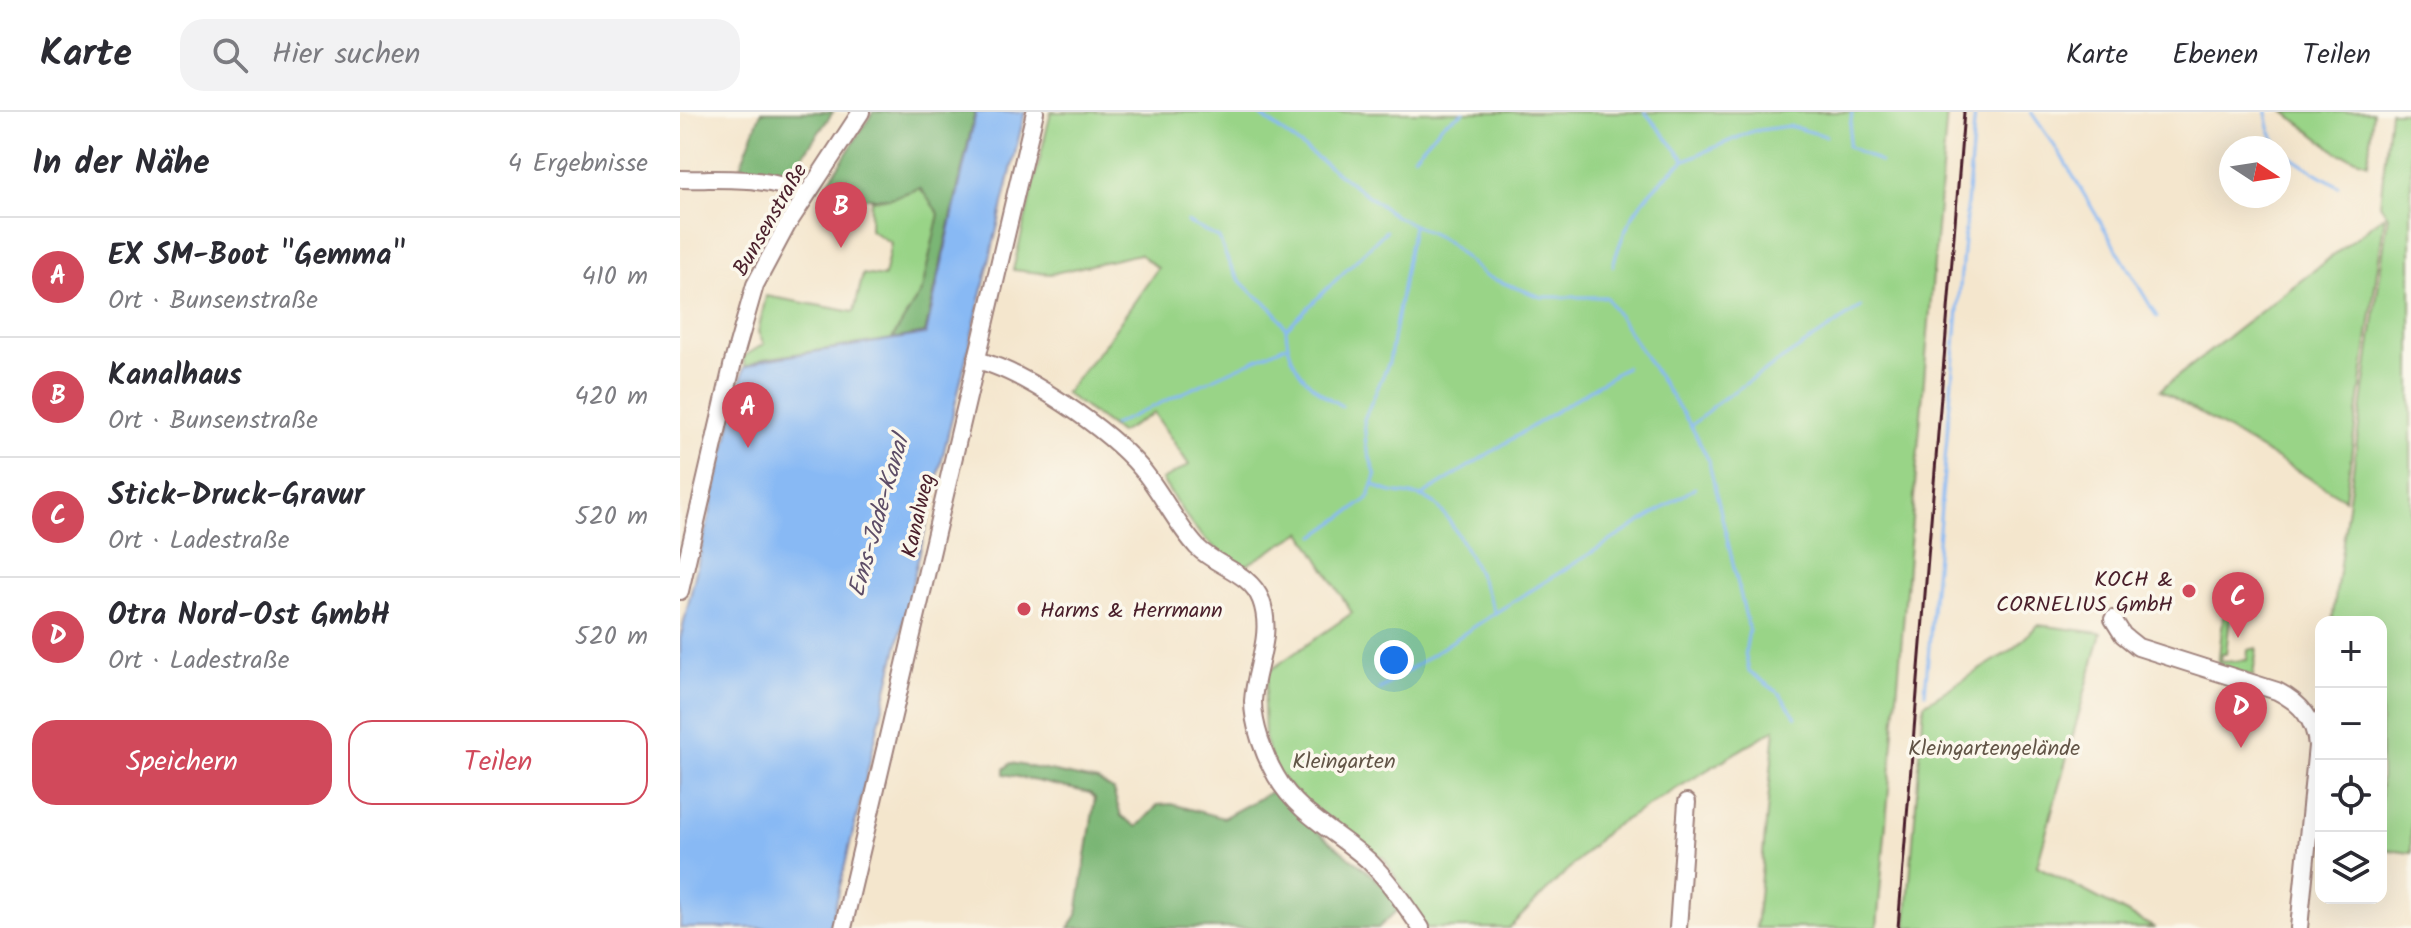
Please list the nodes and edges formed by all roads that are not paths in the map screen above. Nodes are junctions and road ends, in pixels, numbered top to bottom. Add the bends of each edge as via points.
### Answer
1 (861, 112) edge
2 (1035, 112) edge
3 (680, 179) edge
4 (805, 195) junction
5 (976, 360) junction
6 (680, 591) edge
7 (2113, 619) dead end
8 (1687, 802) dead end
9 (843, 928) edge
10 (1421, 928) edge
11 (1678, 928) edge
12 (2299, 928) edge

1 - 4 street, Bunsenstraße
2 - 5 street, Kanalweg
3 - 4 street via 762,183
4 - 6 street, Bunsenstraße via 749,301
5 - 9 street, Kanalweg
5 - 10 street via 1014,373 1109,438 1141,469 1197,546 1253,588 1264,611 1265,636 1254,691 1255,719 1276,776 1299,806 1385,878
7 - 12 street via 2138,647 2277,691 2295,701 2313,725 2317,746
8 - 11 street

